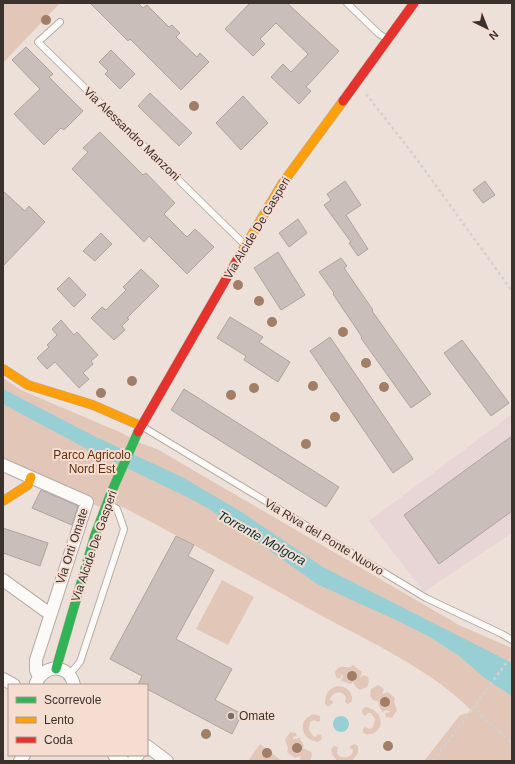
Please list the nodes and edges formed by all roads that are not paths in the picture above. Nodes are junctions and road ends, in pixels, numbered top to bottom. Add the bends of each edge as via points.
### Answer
1 (347, 3) edge
2 (414, 3) edge
3 (60, 22) dead end
4 (388, 40) junction
5 (246, 246) junction
6 (3, 369) edge
7 (141, 426) junction
8 (3, 465) edge
9 (31, 477) junction
10 (3, 500) edge
11 (107, 502) junction
12 (3, 580) edge
13 (50, 614) junction
14 (512, 640) edge
15 (56, 669) junction
16 (3, 679) edge
17 (71, 680) edge
18 (37, 681) edge
19 (12, 684) edge
20 (148, 747) edge
21 (167, 761) edge

1 - 4 lane
2 - 4 street, Via Alcide De Gasperi
3 - 5 lane, Via Alessandro Manzoni via 38,42
4 - 5 street, Via Alcide De Gasperi via 282,184
5 - 7 street, Via Alcide De Gasperi
6 - 7 street via 28,385 93,405
7 - 11 street, Via Alcide De Gasperi
7 - 14 lane, Via Riva del Ponte Nuovo via 426,598
8 - 9 street, Via Orti Omate
9 - 10 street via 28,485
9 - 13 street, Via Orti Omate via 87,502
11 - 15 street, Via Alcide De Gasperi
11 - 17 lane via 117,509 124,529 80,662
12 - 13 street
13 - 18 street, Via Orti Omate via 36,660
15 - 17 street via 61,669
15 - 18 street via 46,671
16 - 19 street
20 - 21 street

